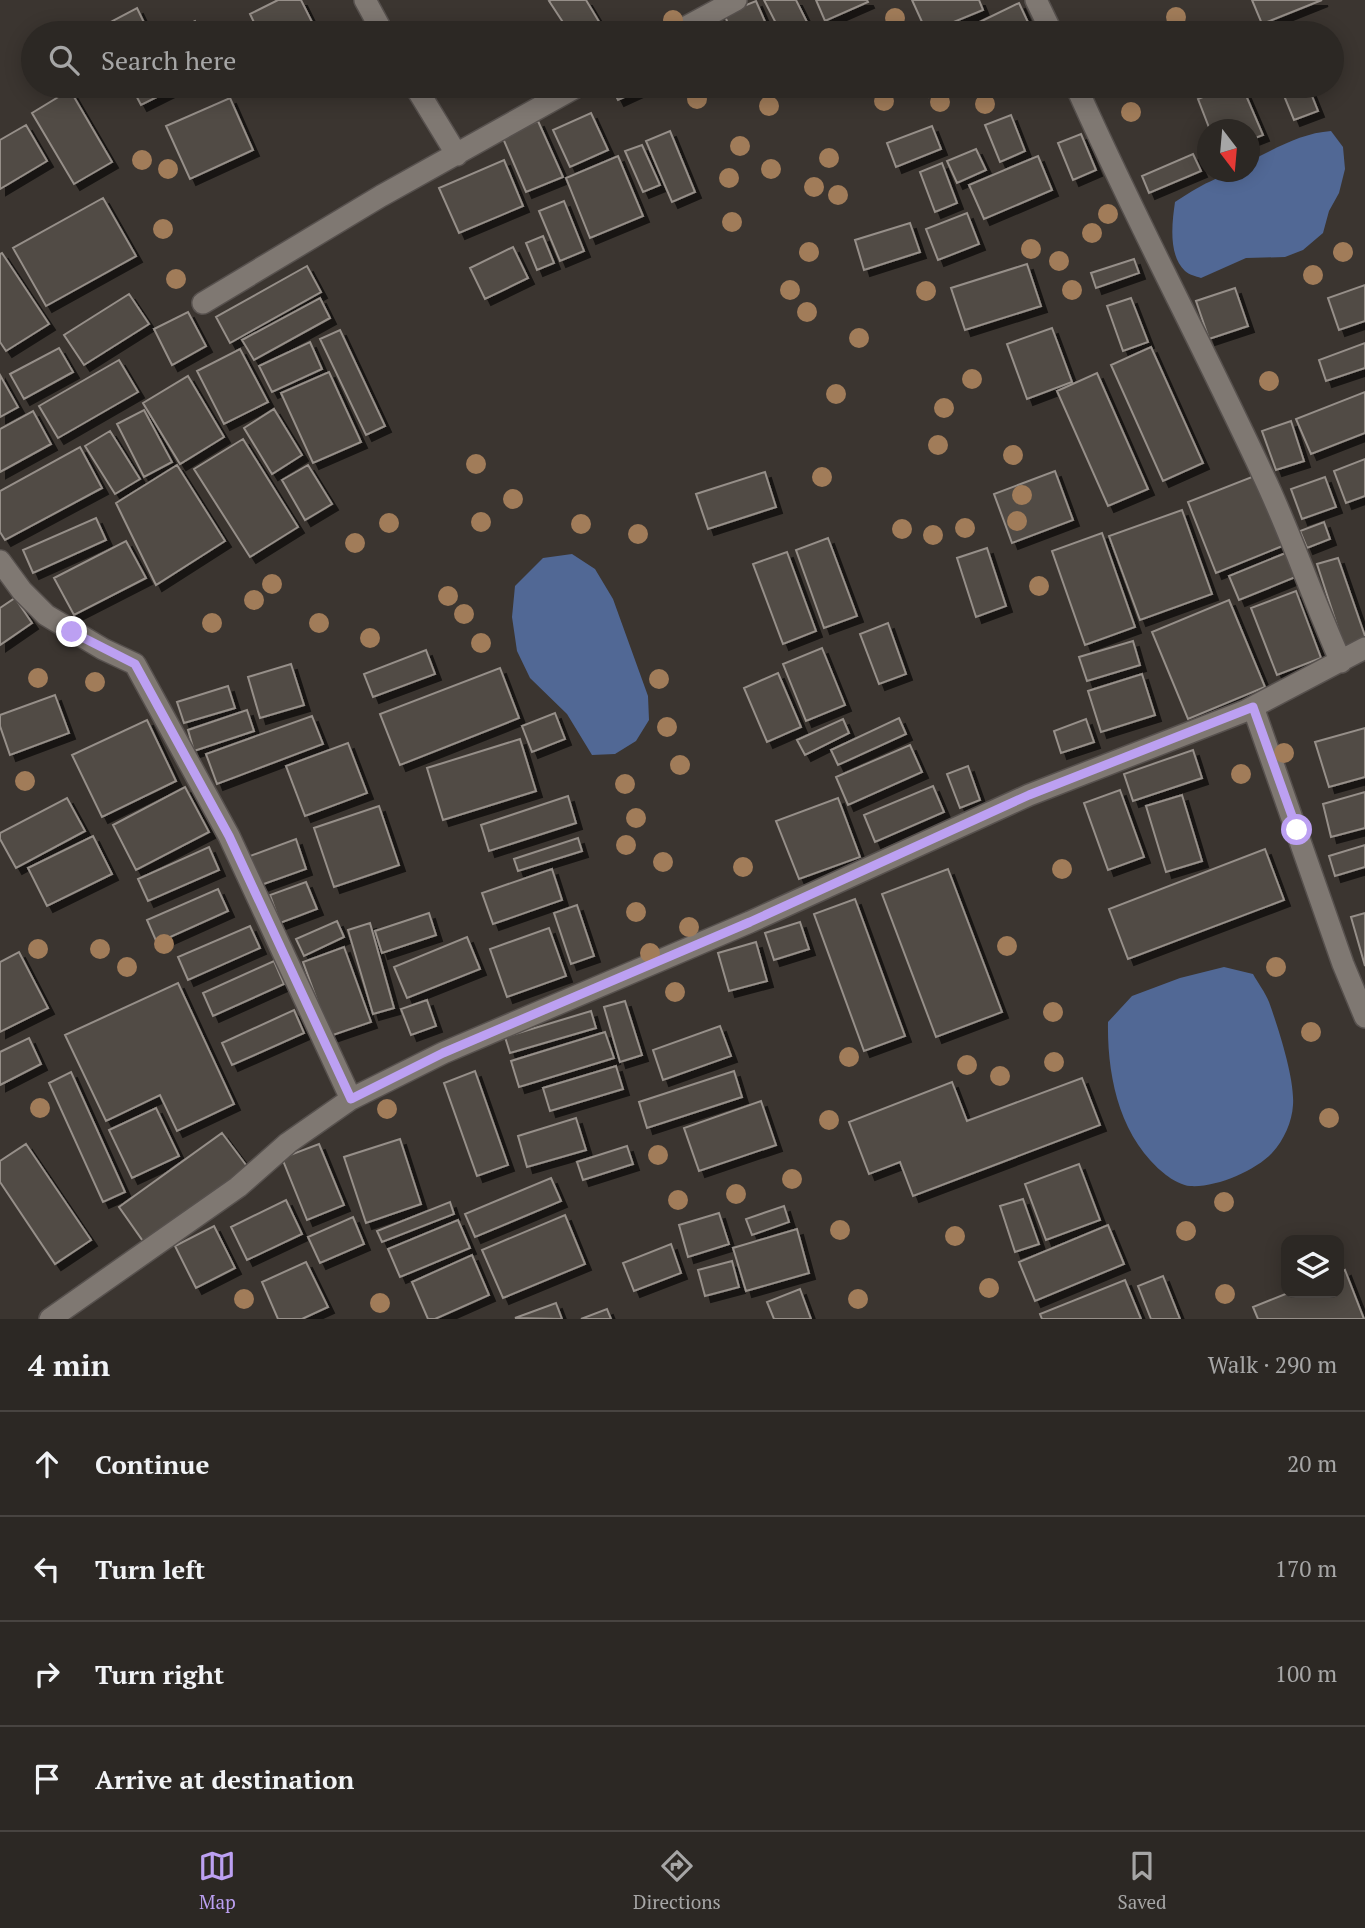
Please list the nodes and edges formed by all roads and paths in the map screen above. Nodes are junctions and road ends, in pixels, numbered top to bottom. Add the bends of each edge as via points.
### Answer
1 (365, 0) edge
2 (737, 0) edge
3 (1036, 0) edge
4 (376, 21) edge
5 (698, 21) edge
6 (1046, 21) edge
7 (422, 98) edge
8 (557, 98) edge
9 (1082, 98) edge
10 (457, 155) junction
11 (203, 303) dead end
12 (0, 561) edge
13 (1365, 648) edge
14 (1341, 662) junction
15 (1253, 707) junction
16 (1365, 1017) edge
17 (351, 1099) junction
18 (50, 1319) edge

1 - 4 street
2 - 5 street
3 - 6 street
7 - 10 street
8 - 10 street
9 - 14 street via 1262,472
10 - 11 street
12 - 17 street via 46,615 135,664 229,836
13 - 14 street
14 - 15 street
15 - 16 street
15 - 17 street via 1029,795 750,922 443,1053
17 - 18 street via 288,1143 239,1187

